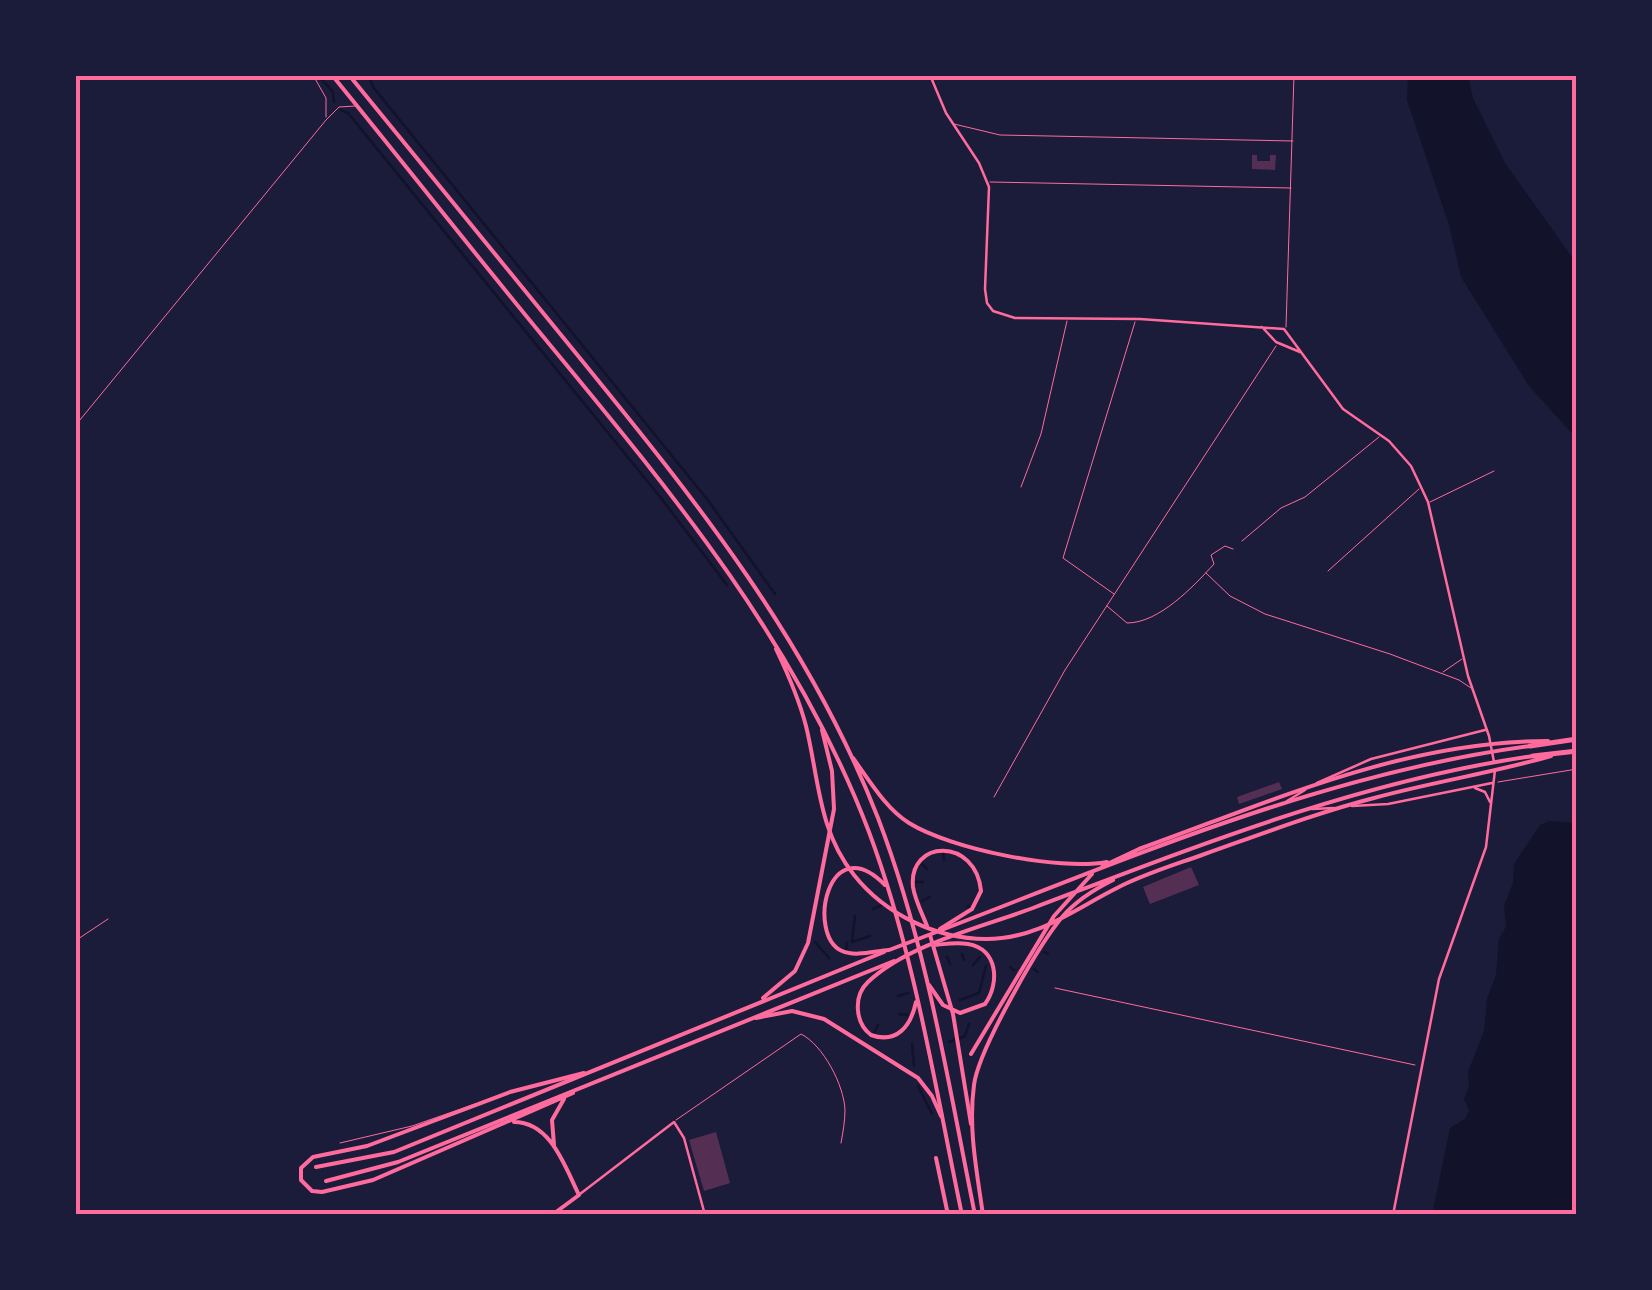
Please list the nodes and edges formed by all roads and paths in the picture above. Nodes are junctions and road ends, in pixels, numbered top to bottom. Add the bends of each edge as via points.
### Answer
1 (314, 75) edge
2 (332, 75) edge
3 (349, 75) edge
4 (930, 75) edge
5 (1294, 75) edge
6 (358, 107) junction
7 (326, 120) junction
8 (951, 123) junction
9 (1293, 141) junction
10 (987, 182) junction
11 (1291, 188) junction
12 (1067, 318) junction
13 (1136, 319) junction
14 (1261, 327) junction
15 (1279, 328) junction
16 (1287, 332) junction
17 (1274, 338) junction
18 (1279, 344) junction
19 (1302, 353) junction
20 (75, 426) edge
21 (1382, 435) junction
22 (1494, 471) dead end
23 (1021, 487) dead end
24 (1421, 487) junction
25 (1428, 502) junction
26 (1242, 541) dead end
27 (1233, 549) dead end
28 (1328, 571) dead end
29 (1206, 574) junction
30 (1116, 595) junction
31 (1107, 606) junction
32 (766, 628) junction
33 (1464, 658) junction
34 (1440, 673) junction
35 (1468, 676) junction
36 (1459, 680) junction
37 (1472, 690) junction
38 (820, 725) junction
39 (1486, 730) junction
40 (1577, 739) edge
41 (1563, 741) junction
42 (1530, 746) joint
43 (848, 750) junction
44 (1577, 751) edge
45 (1565, 752) junction
46 (1533, 756) joint
47 (1577, 769) edge
48 (1494, 782) junction
49 (1474, 788) junction
50 (994, 797) dead end
51 (1278, 806) junction
52 (1492, 808) junction
53 (1305, 810) junction
54 (1136, 856) junction
55 (1130, 872) junction
56 (888, 888) junction
57 (108, 919) dead end
58 (932, 934) junction
59 (75, 941) edge
60 (934, 945) junction
61 (889, 950) junction
62 (897, 960) junction
63 (927, 979) junction
64 (1054, 988) dead end
65 (917, 998) junction
66 (750, 1005) junction
67 (742, 1022) junction
68 (971, 1054) dead end
69 (1415, 1065) dead end
70 (586, 1072) junction
71 (590, 1082) junction
72 (568, 1096) junction
73 (480, 1104) junction
74 (942, 1119) junction
75 (674, 1122) junction
76 (509, 1123) junction
77 (971, 1124) junction
78 (340, 1143) dead end
79 (842, 1143) dead end
80 (556, 1150) junction
81 (936, 1158) dead end
82 (316, 1167) dead end
83 (326, 1181) dead end
84 (579, 1195) junction
85 (75, 1204) edge
86 (78, 1215) edge
87 (552, 1215) edge
88 (705, 1215) edge
89 (948, 1215) edge
90 (962, 1215) edge
91 (975, 1215) edge
92 (983, 1215) edge
93 (1393, 1215) edge

1 - 7 street via 326,98
2 - 6 main road
3 - 43 main road via 730,546 812,677
4 - 8 street
5 - 9 street
6 - 7 street via 339,107
6 - 32 main road via 685,510
7 - 20 street
8 - 9 street via 1000,135
8 - 10 street
9 - 11 street
10 - 11 street
10 - 12 street via 987,303 1015,318
11 - 16 street
12 - 13 street
12 - 23 street via 1041,434
13 - 14 street
13 - 30 street via 1063,558
14 - 15 street
14 - 17 street
15 - 16 street
15 - 17 street
16 - 18 street via 1288,340
16 - 19 street
17 - 18 street
18 - 19 street
18 - 30 street
19 - 21 street via 1346,411
21 - 24 street
21 - 26 street
22 - 25 street
24 - 25 street
24 - 28 street
25 - 33 street
27 - 29 street via 1215,550
29 - 31 street via 1143,621 1127,623
29 - 34 street via 1265,614
30 - 31 street
31 - 50 street
32 - 38 main road
32 - 45 main road via 801,708 820,806 842,858 882,903 935,931 986,939 1051,926 1127,883 1321,814
33 - 34 street
33 - 35 street
34 - 36 street
35 - 36 street
35 - 37 street
36 - 37 street
37 - 39 street
38 - 56 main road
38 - 66 main road via 834,809 808,943 796,971
39 - 48 street
39 - 51 street via 1348,767
40 - 41 highway
41 - 42 highway
41 - 68 main road via 1427,752 1336,777 1112,861 1066,900
42 - 51 main road via 1404,768
43 - 54 main road via 899,815 949,839 1060,865
43 - 63 main road via 878,817
44 - 45 highway
45 - 46 highway
46 - 53 main road via 1406,779
47 - 48 street
48 - 49 street
48 - 52 street
49 - 52 street via 1485,792
49 - 53 street
51 - 54 main road
52 - 93 street via 1481,865 1438,979
53 - 55 main road
54 - 58 main road
55 - 60 main road
55 - 77 main road via 1069,911 1052,932 984,1050
56 - 61 main road via 863,868 848,868 831,882 825,922 842,951
56 - 65 main road
57 - 59 street
58 - 61 main road
58 - 77 main road via 966,915 980,898 979,879 958,853 944,850 924,858 913,882 945,982
60 - 62 main road
60 - 63 main road via 981,950 995,983 985,1004 960,1012 942,1006
61 - 66 main road
62 - 65 main road via 864,986 861,1025 876,1037 896,1036 910,1024
62 - 67 main road
63 - 91 main road
64 - 69 path
65 - 74 main road
66 - 70 main road
67 - 71 main road
67 - 74 main road via 792,1011 824,1020 918,1078
70 - 73 main road
70 - 82 main road via 394,1152
71 - 72 main road
71 - 83 main road via 398,1162
72 - 76 main road
72 - 80 main road via 552,1120
73 - 76 main road via 367,1146 314,1156 301,1168 301,1180 316,1192 354,1185
73 - 78 street
74 - 90 main road
75 - 79 street via 801,1034 812,1041 843,1096
75 - 84 street
75 - 88 street
76 - 80 main road via 537,1128
77 - 92 main road
80 - 84 main road
81 - 89 main road
84 - 87 main road
85 - 86 street

